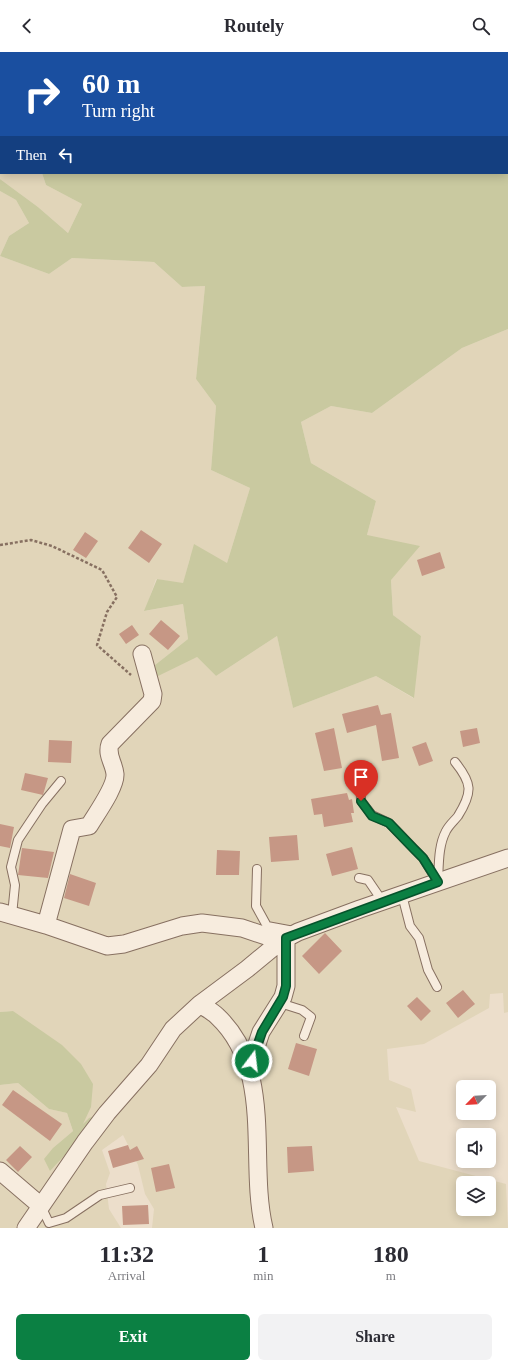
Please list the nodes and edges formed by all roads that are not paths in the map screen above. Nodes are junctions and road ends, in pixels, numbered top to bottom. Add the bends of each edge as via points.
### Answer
1 (142, 654) dead end
2 (455, 762) dead end
3 (360, 766) dead end
4 (61, 781) dead end
5 (508, 858) edge
6 (257, 869) dead end
7 (359, 878) dead end
8 (438, 882) junction
9 (402, 895) junction
10 (383, 902) junction
11 (6, 914) edge
12 (46, 924) junction
13 (289, 937) junction
14 (437, 987) dead end
15 (280, 1003) junction
16 (200, 1004) junction
17 (304, 1036) dead end
18 (250, 1071) junction
19 (0, 1171) edge
20 (130, 1188) dead end
21 (41, 1206) junction
22 (26, 1228) edge
23 (264, 1228) edge

1 - 12 street via 153,694 152,701 110,744 109,757 116,776 90,826 72,829
2 - 8 lane via 466,776 469,794 458,816 446,830 441,844
3 - 8 lane via 361,801 372,816 389,823 423,858
4 - 11 lane via 18,840 11,867 15,885
5 - 8 street
6 - 13 lane via 256,906 267,926
7 - 10 lane via 368,880
8 - 9 street
9 - 10 street
9 - 14 lane via 410,926 419,938 428,970
10 - 13 street
11 - 12 street
12 - 13 street via 107,946 124,944 182,926 202,923
13 - 15 street via 286,986
13 - 16 street
15 - 17 lane via 302,1010 311,1017
15 - 18 street via 262,1032 254,1051
16 - 18 street via 217,1015 228,1028
16 - 21 street via 173,1029 149,1065 107,1113
18 - 23 street via 257,1123
19 - 21 street
20 - 21 lane via 100,1195 66,1218 49,1223
21 - 22 street

